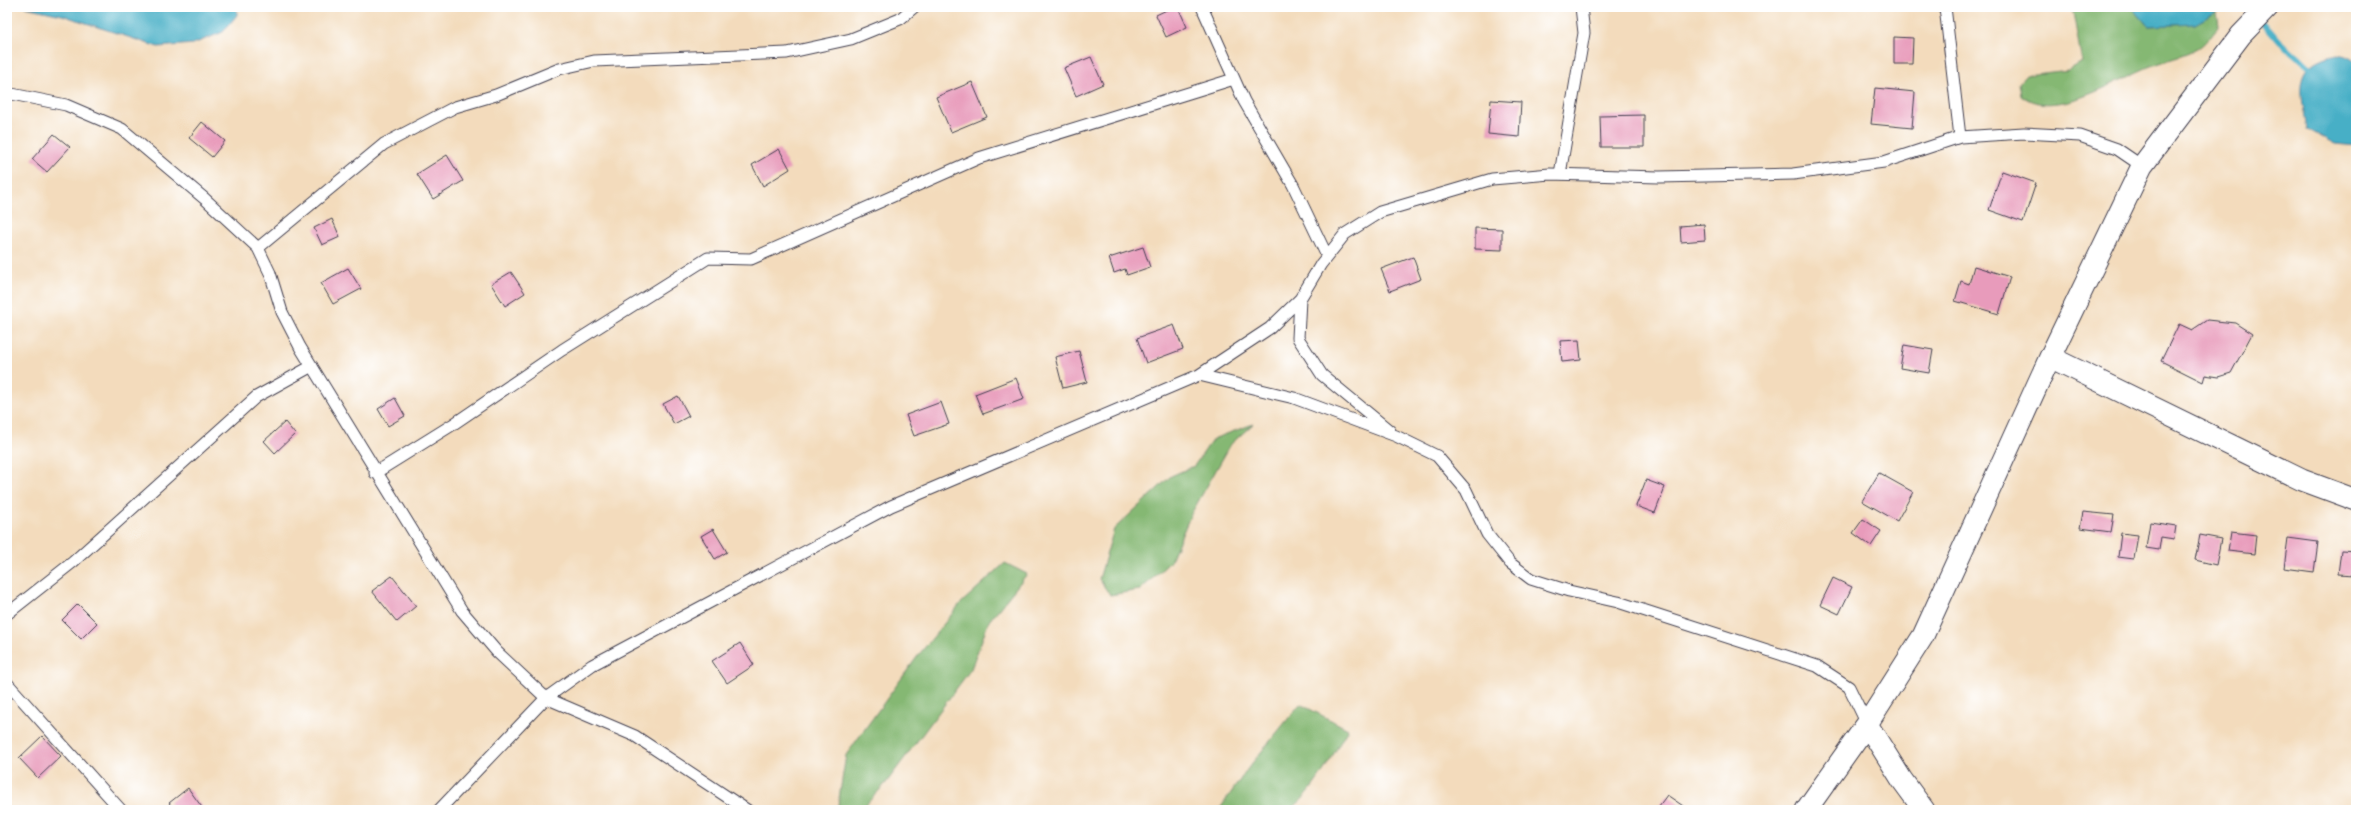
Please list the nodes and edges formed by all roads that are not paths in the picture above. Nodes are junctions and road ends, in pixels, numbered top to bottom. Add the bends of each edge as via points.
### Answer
1 (914, 7) edge
2 (1202, 7) edge
3 (1581, 7) edge
4 (1945, 7) edge
5 (2268, 7) edge
6 (1234, 79) junction
7 (7, 94) edge
8 (1960, 137) junction
9 (2142, 166) junction
10 (1560, 174) junction
11 (258, 248) junction
12 (1327, 256) junction
13 (1300, 299) junction
14 (2050, 356) junction
15 (312, 366) junction
16 (1199, 374) junction
17 (1396, 436) junction
18 (375, 473) junction
19 (2356, 500) edge
20 (7, 614) edge
21 (7, 683) edge
22 (546, 698) junction
23 (1867, 724) junction
24 (122, 810) edge
25 (439, 810) edge
26 (747, 810) edge
27 (1806, 810) edge
28 (1924, 810) edge

1 - 11 lane via 900,19 851,39 787,53 594,61 559,69 496,95 455,107 384,144
2 - 6 lane
3 - 10 lane via 1584,33
4 - 8 lane
5 - 9 street via 2241,35
6 - 12 lane via 1293,185
6 - 18 lane via 979,158 751,259 708,258
7 - 11 lane via 66,105 122,129
8 - 9 lane via 2024,133 2080,136 2117,149
8 - 10 lane via 1884,162 1793,174 1659,177
9 - 14 street
10 - 12 lane via 1492,178 1380,212 1345,234
11 - 15 lane via 270,273 282,312
12 - 13 lane
13 - 16 lane via 1270,328
13 - 17 lane via 1298,338 1322,375
14 - 19 street via 2302,480
14 - 23 street via 1923,636
15 - 18 lane
15 - 20 lane via 256,397 73,562
16 - 17 lane via 1294,398
16 - 22 lane via 891,506 592,665
17 - 23 lane via 1437,456 1466,490 1487,534 1510,563 1531,579 1618,602 1817,666 1849,687
18 - 22 lane via 462,612 497,652
21 - 24 lane
22 - 25 lane
22 - 26 lane via 635,736
23 - 27 street
23 - 28 street

